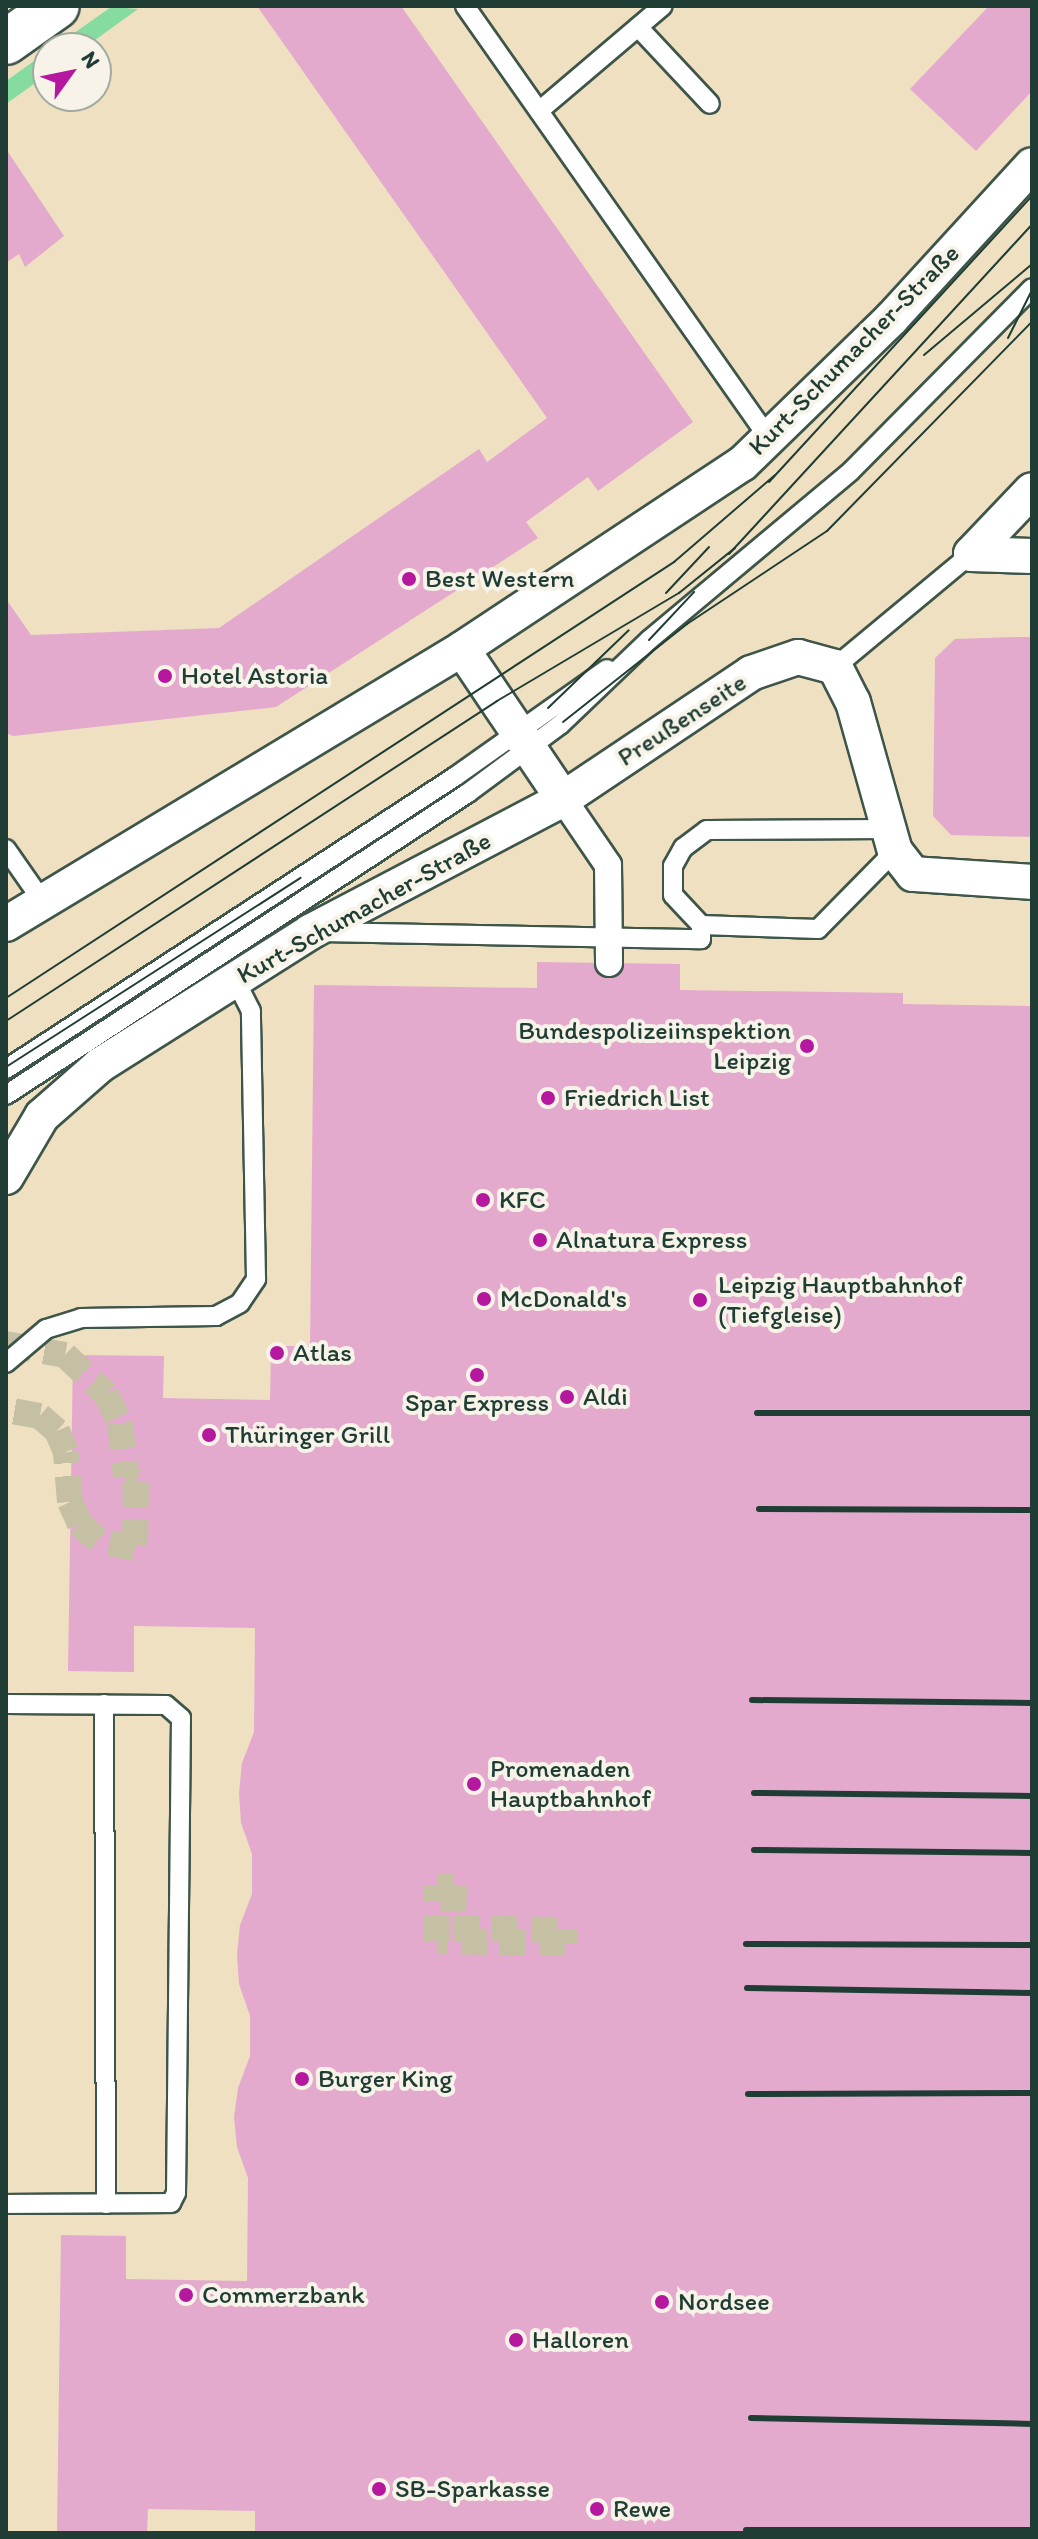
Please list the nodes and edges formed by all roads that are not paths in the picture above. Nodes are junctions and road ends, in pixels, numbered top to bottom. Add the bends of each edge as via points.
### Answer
1 (57, 6) edge
2 (465, 6) edge
3 (663, 6) edge
4 (638, 27) junction
5 (6, 42) edge
6 (710, 104) dead end
7 (539, 111) junction
8 (1032, 165) edge
9 (1032, 288) edge
10 (770, 440) junction
11 (1032, 490) edge
12 (971, 554) junction
13 (1032, 556) edge
14 (462, 649) junction
15 (835, 667) junction
16 (525, 740) junction
17 (563, 799) junction
18 (891, 840) junction
19 (6, 849) edge
20 (1032, 882) edge
21 (43, 902) junction
22 (6, 924) edge
23 (701, 925) junction
24 (310, 932) junction
25 (609, 936) junction
26 (609, 963) dead end
27 (235, 980) junction
28 (6, 1069) edge
29 (6, 1095) edge
30 (6, 1177) edge
31 (6, 1363) edge
32 (6, 1704) edge
33 (104, 1704) junction
34 (6, 2204) edge
35 (106, 2204) junction

1 - 5 main road
2 - 7 lane
3 - 4 lane
4 - 6 lane
4 - 7 lane
7 - 10 lane
8 - 10 street, Kurt-Schumacher-Straße
9 - 16 lane via 851,471
10 - 14 street, Kurt-Schumacher-Straße
11 - 12 street
12 - 13 street
12 - 15 lane
14 - 16 street
14 - 21 street, Kurt-Schumacher-Straße
15 - 17 street, Preußenseite via 798,657 751,673
15 - 18 street via 853,702
16 - 17 street
16 - 28 lane
16 - 29 lane
17 - 24 street, Kurt-Schumacher-Straße
17 - 25 street via 608,865
18 - 20 street via 913,874
18 - 23 lane via 818,929
18 - 23 lane via 707,830 683,848 673,866 673,895
19 - 21 lane
21 - 22 street, Kurt-Schumacher-Straße
23 - 25 lane via 701,939
24 - 25 lane
24 - 27 street, Kurt-Schumacher-Straße
25 - 26 street
27 - 30 street, Kurt-Schumacher-Straße via 63,1093 25,1141
27 - 31 lane via 251,1011 256,1279 240,1303 216,1316 81,1318 46,1329
32 - 33 lane
33 - 35 lane
33 - 35 lane via 166,1705 181,1718 176,2193 171,2203
34 - 35 lane

